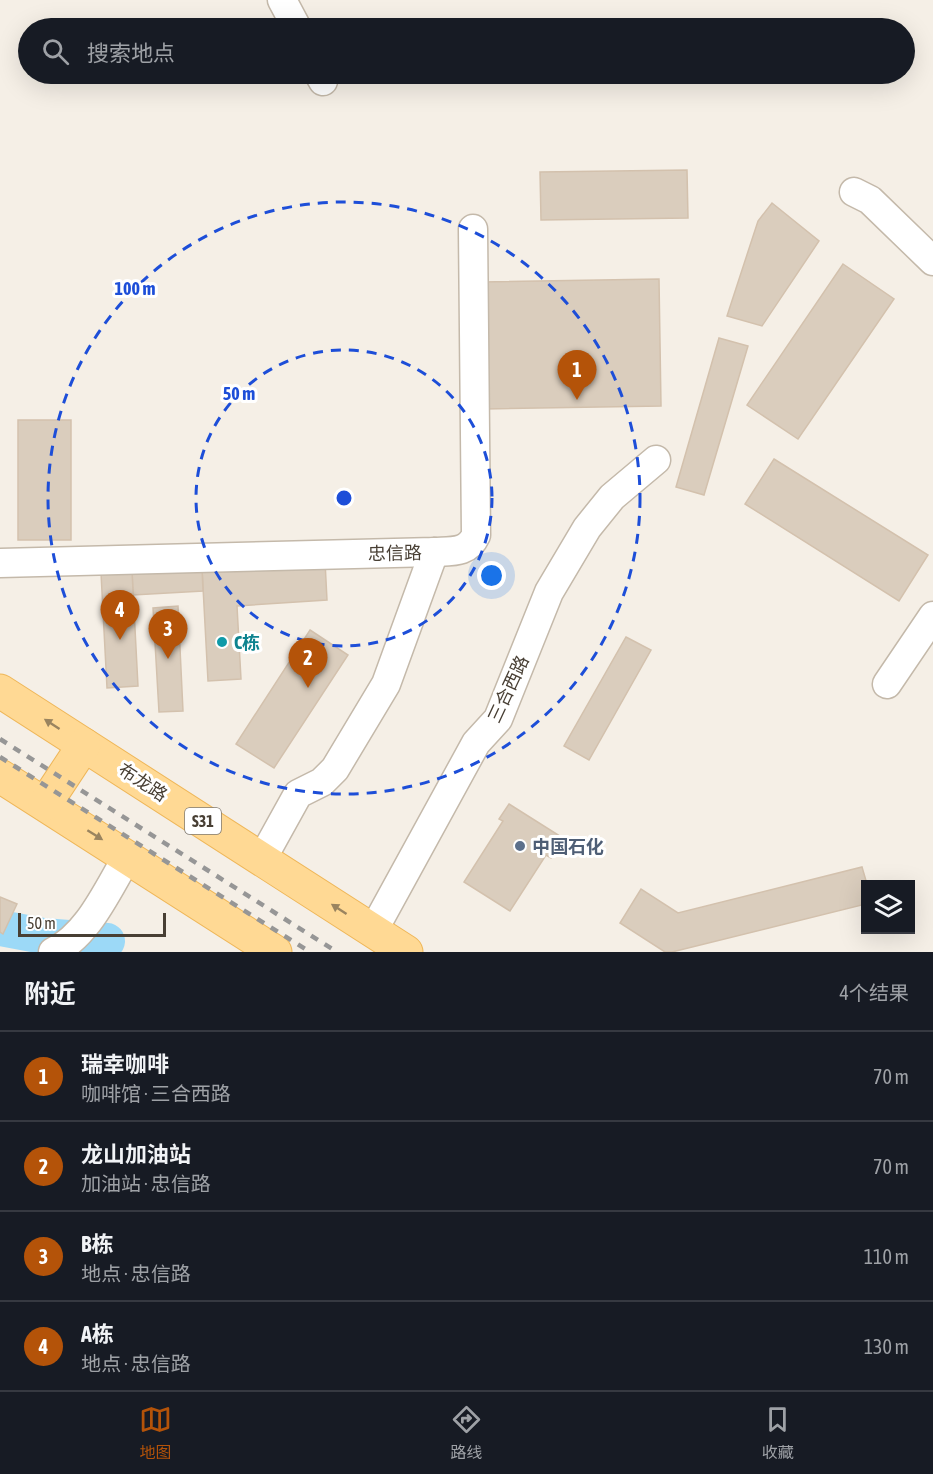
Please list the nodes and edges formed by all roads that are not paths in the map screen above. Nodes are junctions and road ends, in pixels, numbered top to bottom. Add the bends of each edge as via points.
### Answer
1 (282, 0) edge
2 (292, 18) edge
3 (854, 192) dead end
4 (473, 229) dead end
5 (933, 261) edge
6 (656, 460) dead end
7 (434, 552) junction
8 (0, 563) edge
9 (933, 616) edge
10 (887, 684) dead end
11 (0, 691) edge
12 (84, 745) junction
13 (0, 776) edge
14 (0, 789) edge
15 (45, 804) junction
16 (128, 856) junction
17 (262, 859) junction
18 (373, 931) junction
19 (53, 952) edge
20 (275, 952) edge
21 (406, 952) edge

1 - 2 street
3 - 5 street via 870,200
4 - 7 street, 忠信路 via 476,535 463,550
6 - 18 street, 三合西路 via 612,497 586,528 562,567 498,718 476,743
7 - 8 street, 忠信路
7 - 17 street via 386,684 335,769 322,782 298,794
9 - 10 street
12 -> 11 main road, 布龙路 / S31
12 - 15 main road
12 - 17 main road, 布龙路 / S31
13 - 15 main road
14 - 15 main road
15 -> 16 main road
16 - 19 street via 79,934
16 - 20 main road
18 -> 17 main road, 布龙路 / S31
18 - 21 main road, 布龙路 / S31

